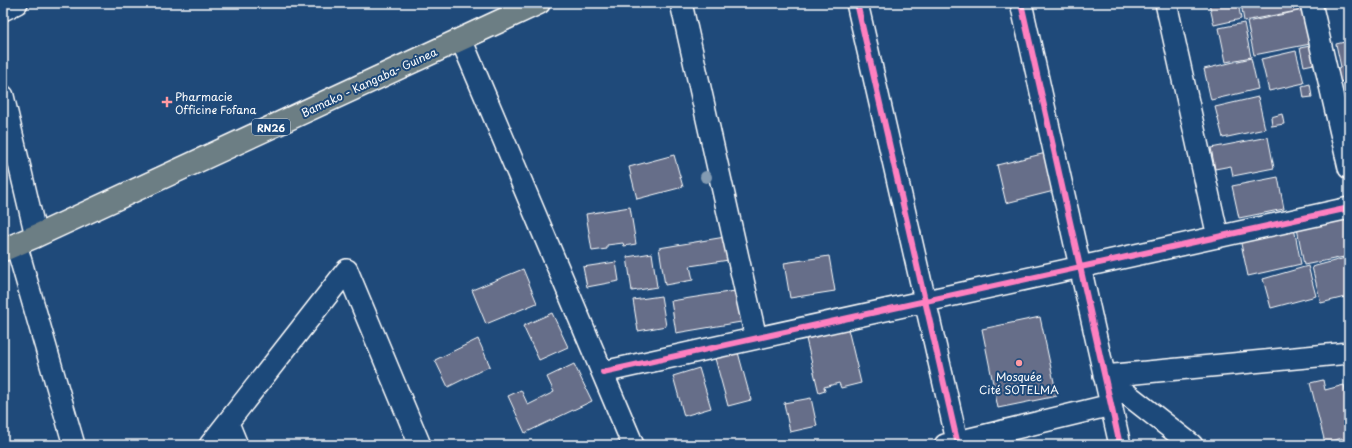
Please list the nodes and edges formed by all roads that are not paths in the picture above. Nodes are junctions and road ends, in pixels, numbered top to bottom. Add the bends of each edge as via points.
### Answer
1 (17, 3) edge
2 (680, 3) edge
3 (857, 3) edge
4 (1021, 3) edge
5 (1166, 3) edge
6 (1311, 3) edge
7 (529, 6) edge
8 (3, 10) edge
9 (461, 39) junction
10 (3, 96) edge
11 (1349, 168) edge
12 (1349, 208) edge
13 (36, 236) junction
14 (1218, 237) junction
15 (10, 247) edge
16 (1080, 267) junction
17 (925, 301) junction
18 (756, 338) junction
19 (1349, 353) edge
20 (602, 372) junction
21 (1104, 376) junction
22 (1111, 405) junction
23 (228, 423) junction
24 (954, 444) edge
25 (74, 445) edge
26 (210, 445) edge
27 (237, 445) edge
28 (420, 445) edge
29 (634, 445) edge
30 (1120, 445) edge
31 (1192, 445) edge

1 - 8 street
2 - 18 street
3 - 17 street
4 - 16 street
5 - 14 street
6 - 11 street
7 - 9 main road, Bamako - Kangaba- Guinea / RN26
9 - 13 main road, Bamako - Kangaba- Guinea / RN26
9 - 20 street
10 - 13 street
12 - 14 street
13 - 15 main road, Bamako - Kangaba- Guinea / RN26
14 - 16 street
15 - 25 street
16 - 17 street
16 - 21 street
17 - 18 street
17 - 24 street
18 - 20 street
19 - 21 street
20 - 29 street
21 - 22 street
21 - 31 street
22 - 24 street
22 - 30 street
23 - 26 street
23 - 27 street
23 - 28 street via 347,270

